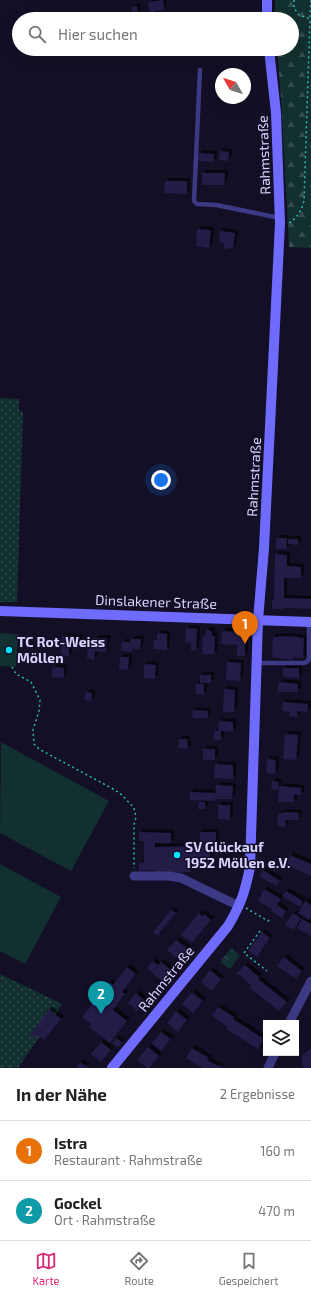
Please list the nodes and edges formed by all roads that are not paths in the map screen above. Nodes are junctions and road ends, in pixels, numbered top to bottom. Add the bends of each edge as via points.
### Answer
1 (267, 0) edge
2 (267, 12) edge
3 (270, 56) edge
4 (200, 70) dead end
5 (280, 220) junction
6 (0, 611) edge
7 (258, 620) junction
8 (310, 622) edge
9 (258, 663) junction
10 (134, 876) road end
11 (239, 906) junction
12 (311, 981) edge
13 (308, 994) edge
14 (291, 1020) edge
15 (274, 1056) edge
16 (112, 1068) edge
17 (268, 1068) edge

1 - 2 main road
3 - 5 main road, Rahmstraße via 276,113
4 - 5 lane via 194,201 197,204 216,205
5 - 7 main road, Rahmstraße via 264,548
6 - 7 main road, Dinslakener Straße
7 - 8 main road, Dinslakener Straße
7 - 9 main road, Rahmstraße
8 - 9 lane via 308,661
9 - 11 main road, Rahmstraße via 250,867 246,890
10 - 11 street via 181,878
11 - 16 main road, Rahmstraße via 228,926
12 - 13 street
13 - 14 street
15 - 17 street

